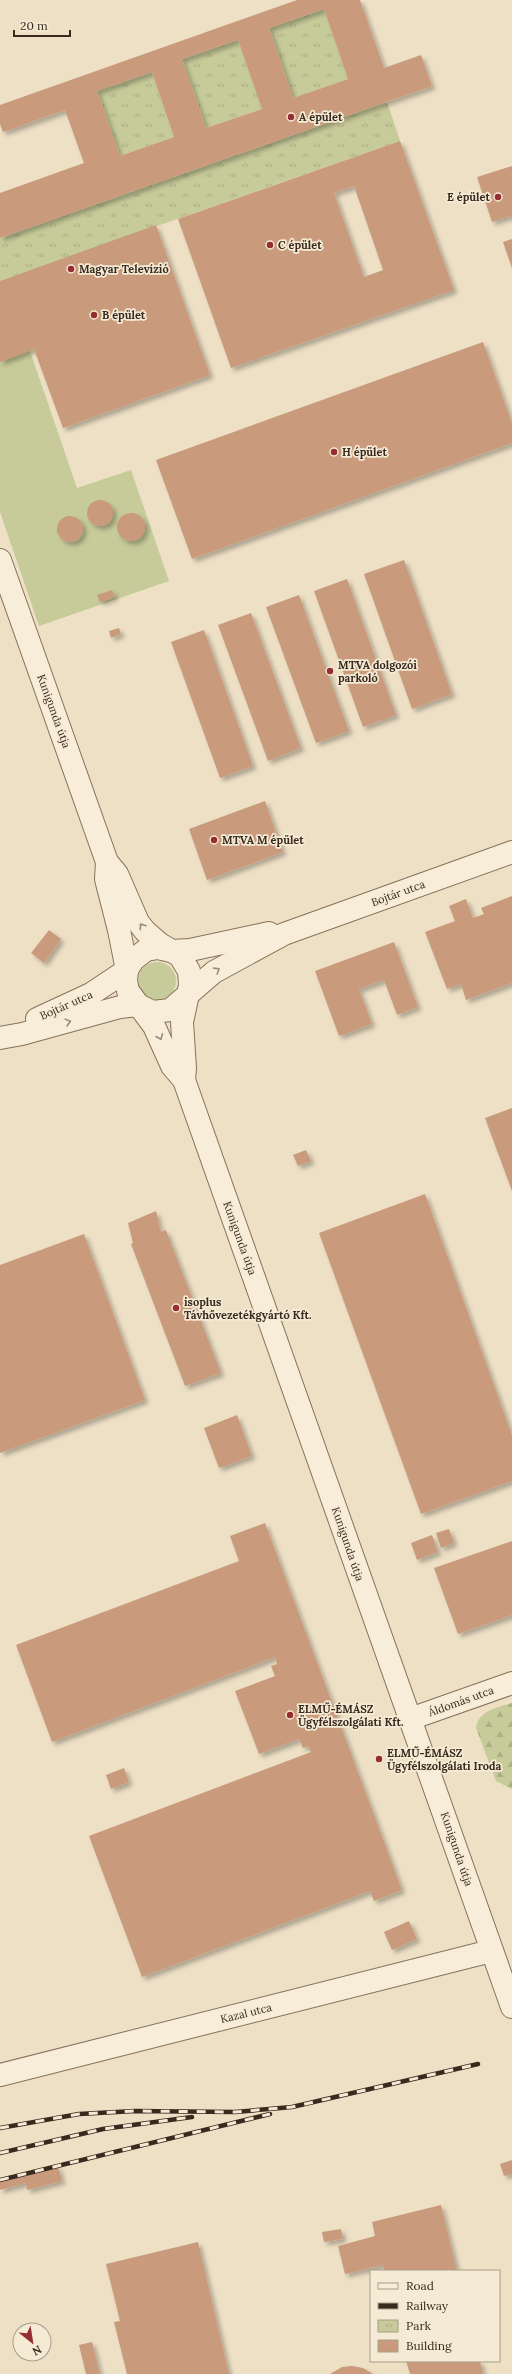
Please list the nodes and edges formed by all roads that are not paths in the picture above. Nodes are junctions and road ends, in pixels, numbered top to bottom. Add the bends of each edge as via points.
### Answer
1 (0, 560) edge
2 (512, 852) edge
3 (107, 862) junction
4 (284, 934) junction
5 (171, 950) junction
6 (127, 970) junction
7 (187, 994) junction
8 (138, 1005) junction
9 (1, 1037) edge
10 (184, 1080) junction
11 (512, 1683) edge
12 (410, 1719) junction
13 (491, 1950) junction
14 (512, 2007) edge
15 (0, 2075) edge

1 - 3 street, Kunigunda útja
2 - 4 street, Bojtár utca
5 -> 3 street, Kunigunda útja via 145,931 138,922 117,874
3 - 6 street, Kunigunda útja via 106,879
4 - 5 street, Bojtár utca via 264,933 208,947
7 -> 4 street, Bojtár utca via 214,972
5 - 6 street via 146,950 133,960
5 - 7 street, Kunigunda útja via 184,960 189,971 190,985
6 - 8 street, Kunigunda útja via 128,991
6 - 9 street, Bojtár utca via 91,994 17,1027
7 - 8 street via 178,1006 164,1012 153,1012
7 - 10 street, Kunigunda útja via 182,1022
9 -> 8 street, Bojtár utca via 22,1034 120,1007
8 -> 10 street, Kunigunda útja via 154,1026 172,1066
10 - 12 street, Kunigunda útja
11 - 12 street, Áldomás utca
12 - 13 street, Kunigunda útja
13 - 14 street, Kunigunda útja
13 - 15 street, Kazal utca

